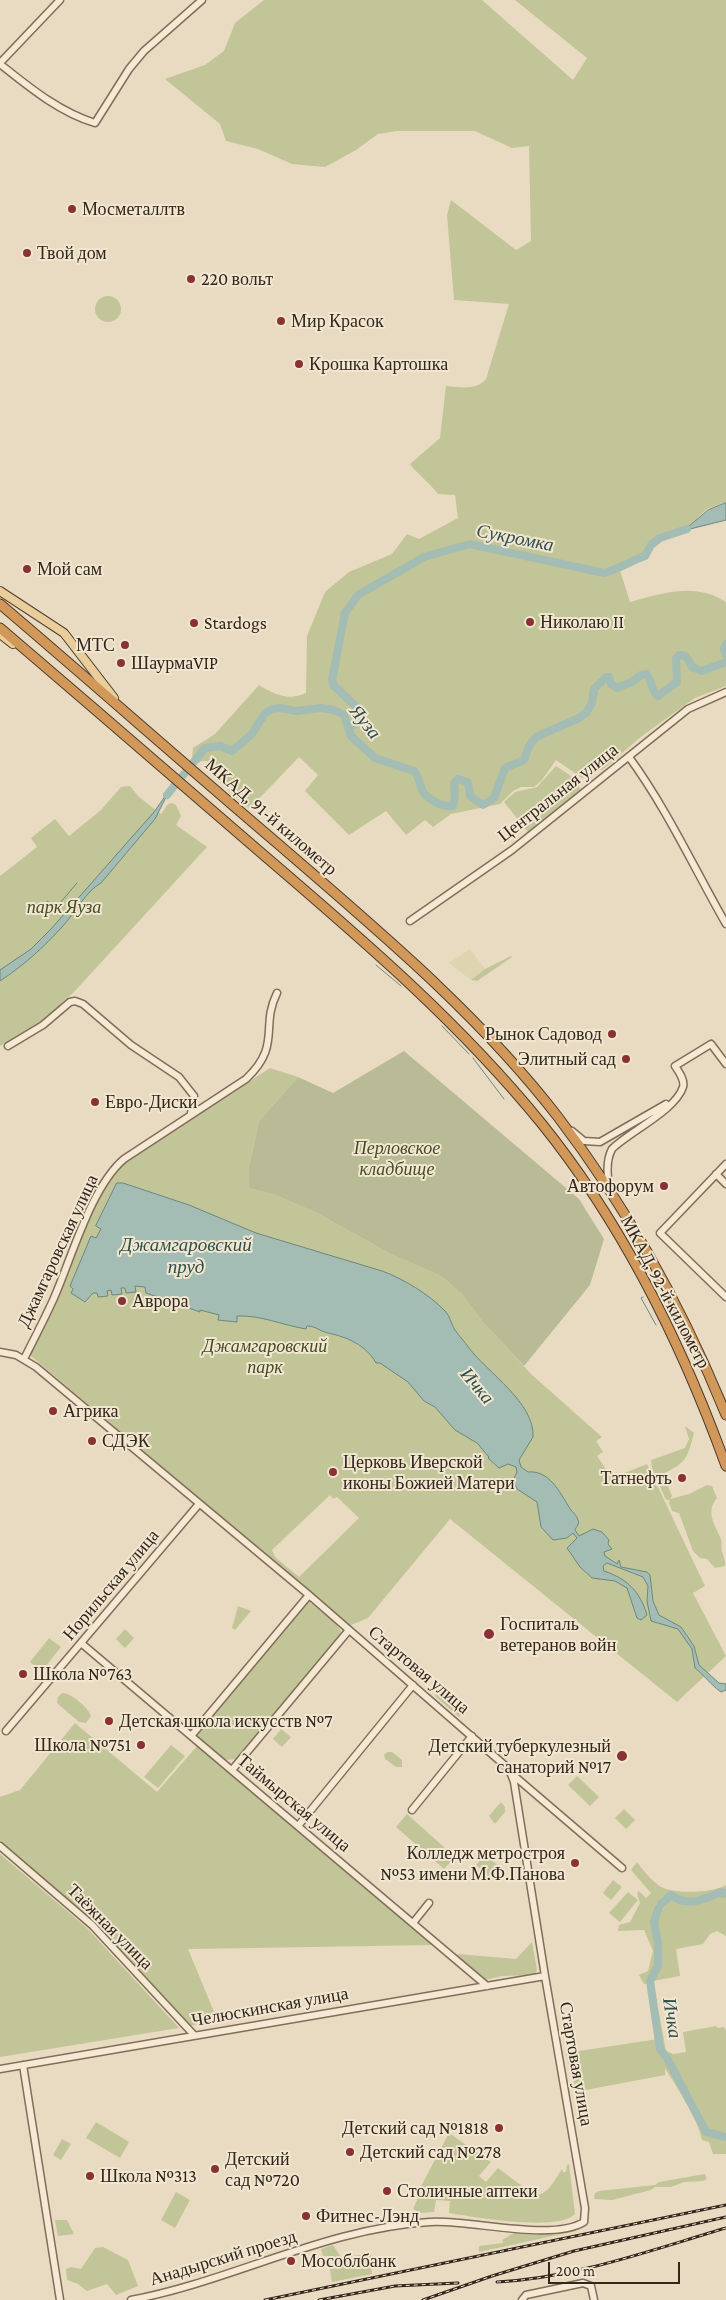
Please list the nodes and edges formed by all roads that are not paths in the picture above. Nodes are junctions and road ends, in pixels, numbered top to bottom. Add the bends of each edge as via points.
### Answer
1 (60, 0) edge
2 (202, 0) edge
3 (0, 63) edge
4 (0, 591) edge
5 (0, 604) edge
6 (0, 628) edge
7 (0, 634) edge
8 (50, 670) junction
9 (726, 692) edge
10 (125, 712) junction
11 (629, 757) junction
12 (410, 921) dead end
13 (726, 924) edge
14 (276, 993) dead end
15 (8, 1046) dead end
16 (512, 1062) joint
17 (726, 1064) edge
18 (499, 1074) joint
19 (194, 1096) junction
20 (672, 1102) junction
21 (206, 1104) junction
22 (191, 1113) junction
23 (556, 1115) junction
24 (726, 1164) edge
25 (716, 1174) junction
26 (726, 1184) edge
27 (610, 1190) junction
28 (726, 1297) edge
29 (0, 1352) edge
30 (24, 1359) junction
31 (726, 1415) edge
32 (726, 1466) edge
33 (199, 1504) junction
34 (309, 1596) junction
35 (349, 1630) junction
36 (81, 1644) junction
37 (413, 1685) junction
38 (6, 1731) dead end
39 (191, 1736) junction
40 (472, 1736) junction
41 (232, 1770) junction
42 (512, 1774) junction
43 (412, 1810) dead end
44 (298, 1826) junction
45 (0, 1846) edge
46 (622, 1868) dead end
47 (429, 1903) dead end
48 (413, 1924) junction
49 (545, 1976) junction
50 (487, 1986) junction
51 (194, 2035) junction
52 (23, 2065) junction
53 (0, 2069) edge
54 (586, 2216) joint
55 (60, 2300) edge
56 (131, 2300) edge
57 (522, 2300) edge
58 (594, 2300) edge

1 - 3 street
2 - 3 street via 144,51 95,123 57,105
4 - 10 main road via 64,634
5 - 10 highway, МКАД, 91-й километр
6 - 8 highway, МКАД, 91-й километр
7 - 8 main road
8 - 18 highway, МКАД, 91-й километр via 406,980
9 - 11 street, Центральная улица via 688,709
10 - 16 highway, МКАД, 91-й километр via 416,966
11 - 12 street, Центральная улица via 512,850
11 - 13 street via 666,814
14 - 21 street, Джамгаровская улица via 264,1060 246,1079
15 - 19 street via 75,1001 179,1077
16 - 23 highway, МКАД, 92-й километр
17 - 20 street via 711,1044 675,1066 684,1086
18 - 32 highway, МКАД, 92-й километр via 578,1173 636,1265 693,1380
19 - 21 street
19 - 22 street
20 - 23 street via 607,1139 592,1143 576,1135
20 - 27 street via 612,1149 607,1171
21 - 22 street, Джамгаровская улица
22 - 30 street, Джамгаровская улица via 124,1159 109,1175
23 - 27 highway, МКАД, 92-й километр
24 - 25 street
25 - 26 street
25 - 28 street via 660,1233
27 - 31 highway, МКАД, 92-й километр via 656,1264
29 - 30 street, Стартовая улица
30 - 33 street, Стартовая улица
33 - 34 street, Стартовая улица
33 - 36 street, Норильская улица
34 - 35 street, Стартовая улица
34 - 39 street
35 - 37 street, Стартовая улица
35 - 41 street
36 - 38 street, Норильская улица
36 - 39 street, Таймырская улица
37 - 40 street, Стартовая улица
37 - 44 street
39 - 41 street, Таймырская улица
40 - 42 street, Стартовая улица
40 - 43 street
41 - 44 street, Таймырская улица
42 - 46 street
42 - 49 street, Стартовая улица
44 - 48 street, Таймырская улица
45 - 51 street, Таёжная улица via 92,1925
47 - 48 street
48 - 50 street, Таймырская улица
49 - 50 street, Челюскинская улица
49 - 54 street, Стартовая улица
50 - 51 street, Челюскинская улица
51 - 52 street, Челюскинская улица
52 - 53 street, Челюскинская улица
52 - 55 street
54 - 56 street, Анадырский проезд via 578,2225 540,2230 439,2221 395,2227 327,2242
57 - 58 street via 526,2295 581,2284 591,2286

